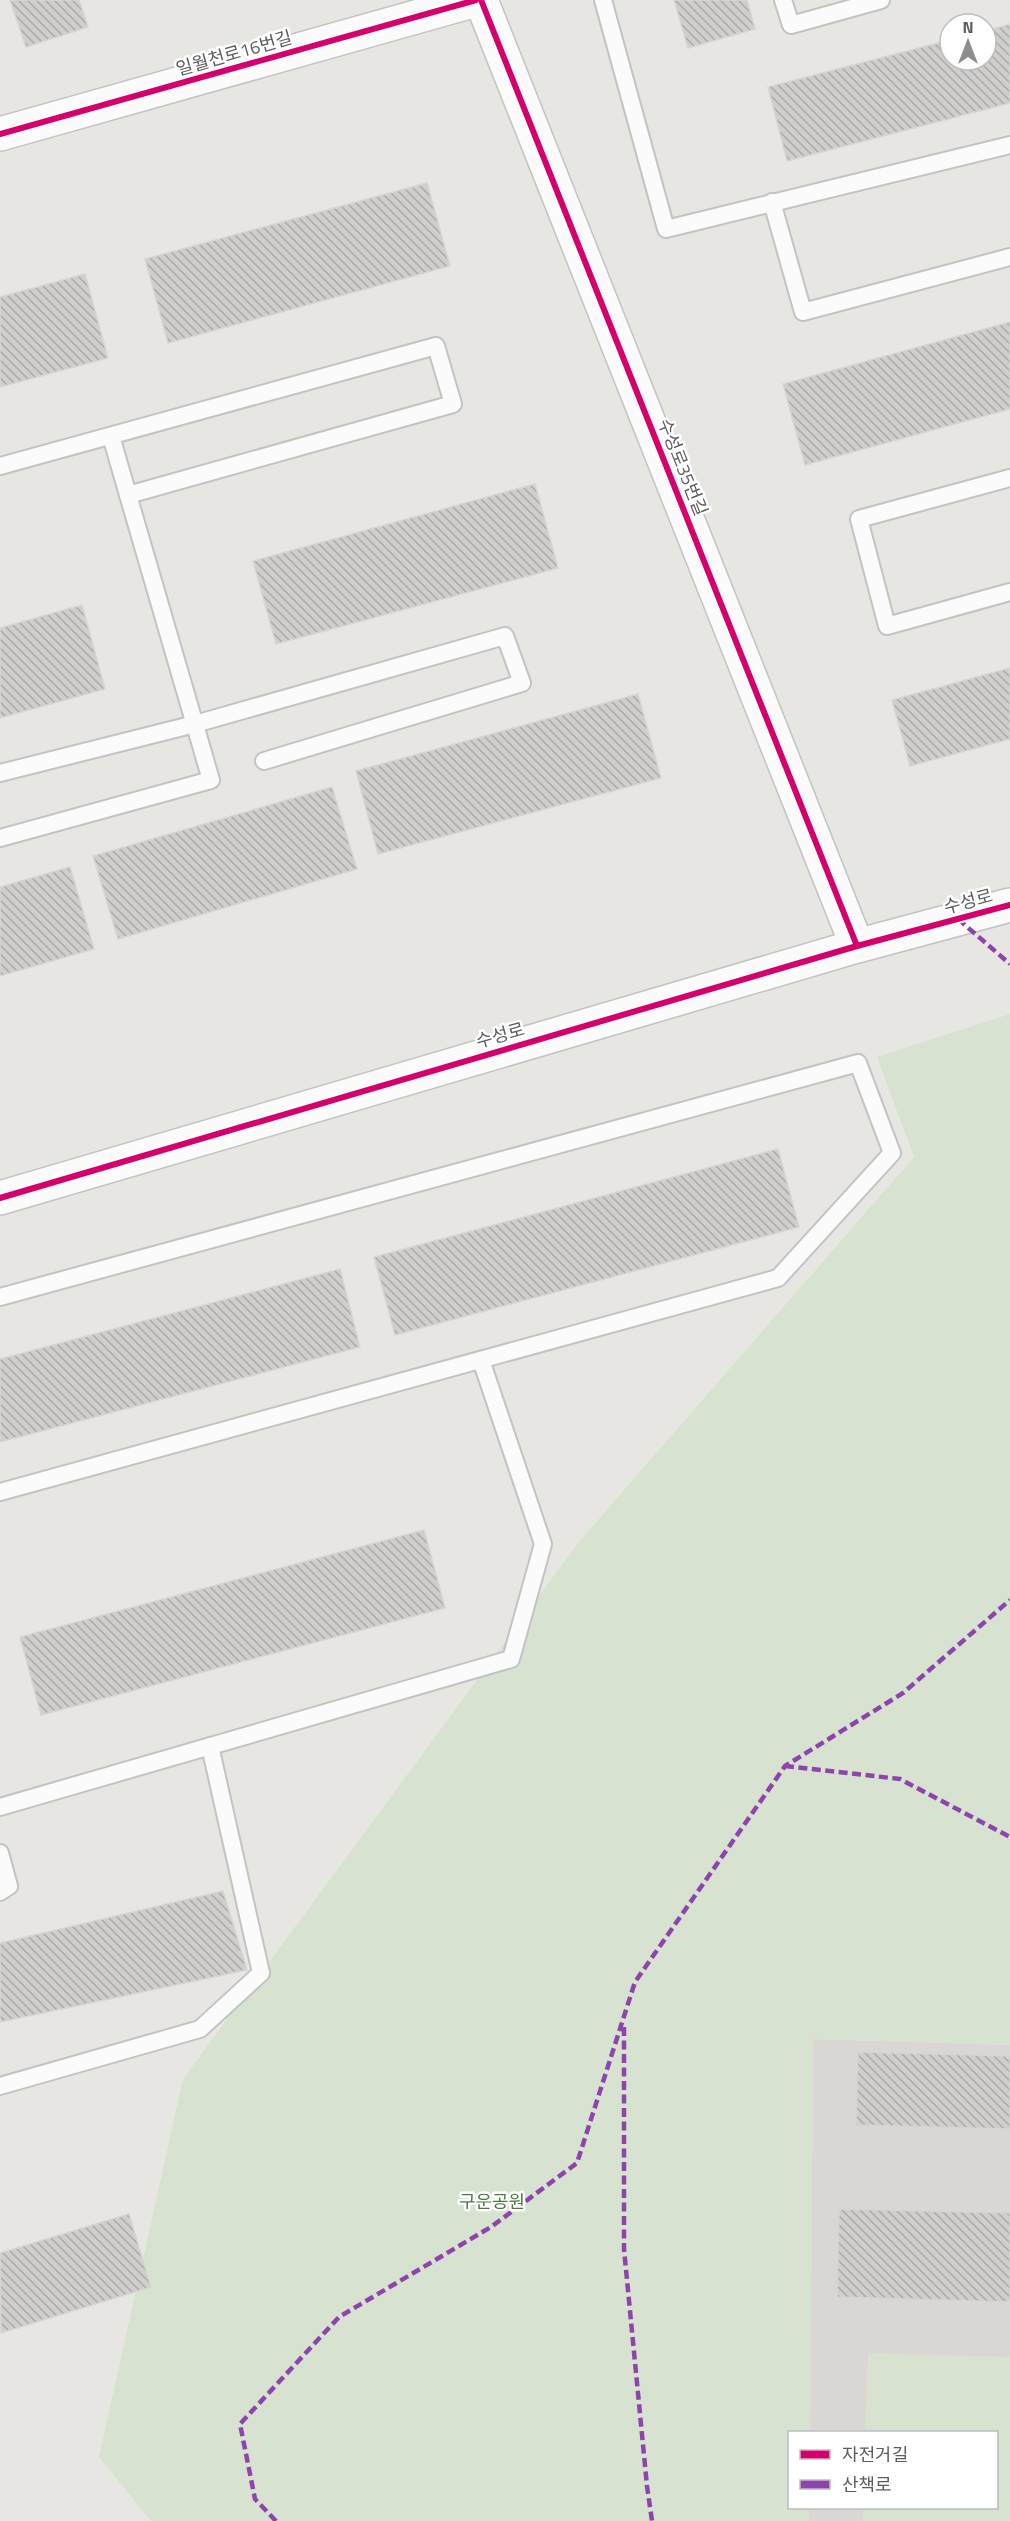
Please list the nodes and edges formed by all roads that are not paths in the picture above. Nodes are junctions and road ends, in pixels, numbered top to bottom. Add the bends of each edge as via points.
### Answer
1 (476, 0) edge
2 (481, 0) edge
3 (603, 0) edge
4 (783, 0) edge
5 (881, 0) edge
6 (0, 134) edge
7 (1010, 145) edge
8 (772, 202) junction
9 (1010, 257) edge
10 (111, 436) junction
11 (0, 466) edge
12 (1010, 478) edge
13 (128, 495) junction
14 (1010, 592) edge
15 (195, 724) junction
16 (264, 760) dead end
17 (0, 773) edge
18 (0, 838) edge
19 (1010, 905) edge
20 (857, 946) junction
21 (0, 1198) edge
22 (0, 1297) edge
23 (481, 1360) junction
24 (0, 1492) edge
25 (210, 1746) junction
26 (0, 1807) edge
27 (0, 1853) edge
28 (0, 1892) edge
29 (0, 2086) edge

1 - 6 street, 일월천로16번길
2 - 20 street, 수성로35번길
3 - 8 lane via 666,229
4 - 5 lane via 791,25
7 - 8 lane
8 - 9 lane via 803,312
10 - 11 lane
10 - 13 lane
10 - 13 lane via 436,345 453,404
12 - 14 lane via 859,519 886,626
13 - 15 lane
15 - 16 lane via 505,636 522,683
15 - 17 lane
15 - 18 lane via 211,780
19 - 20 street, 수성로
20 - 21 street, 수성로
22 - 23 lane via 858,1063 892,1153 778,1278
23 - 24 lane
23 - 25 lane via 543,1544 511,1659
25 - 26 lane
25 - 29 lane via 261,1973 200,2029
27 - 28 lane via 9,1886

